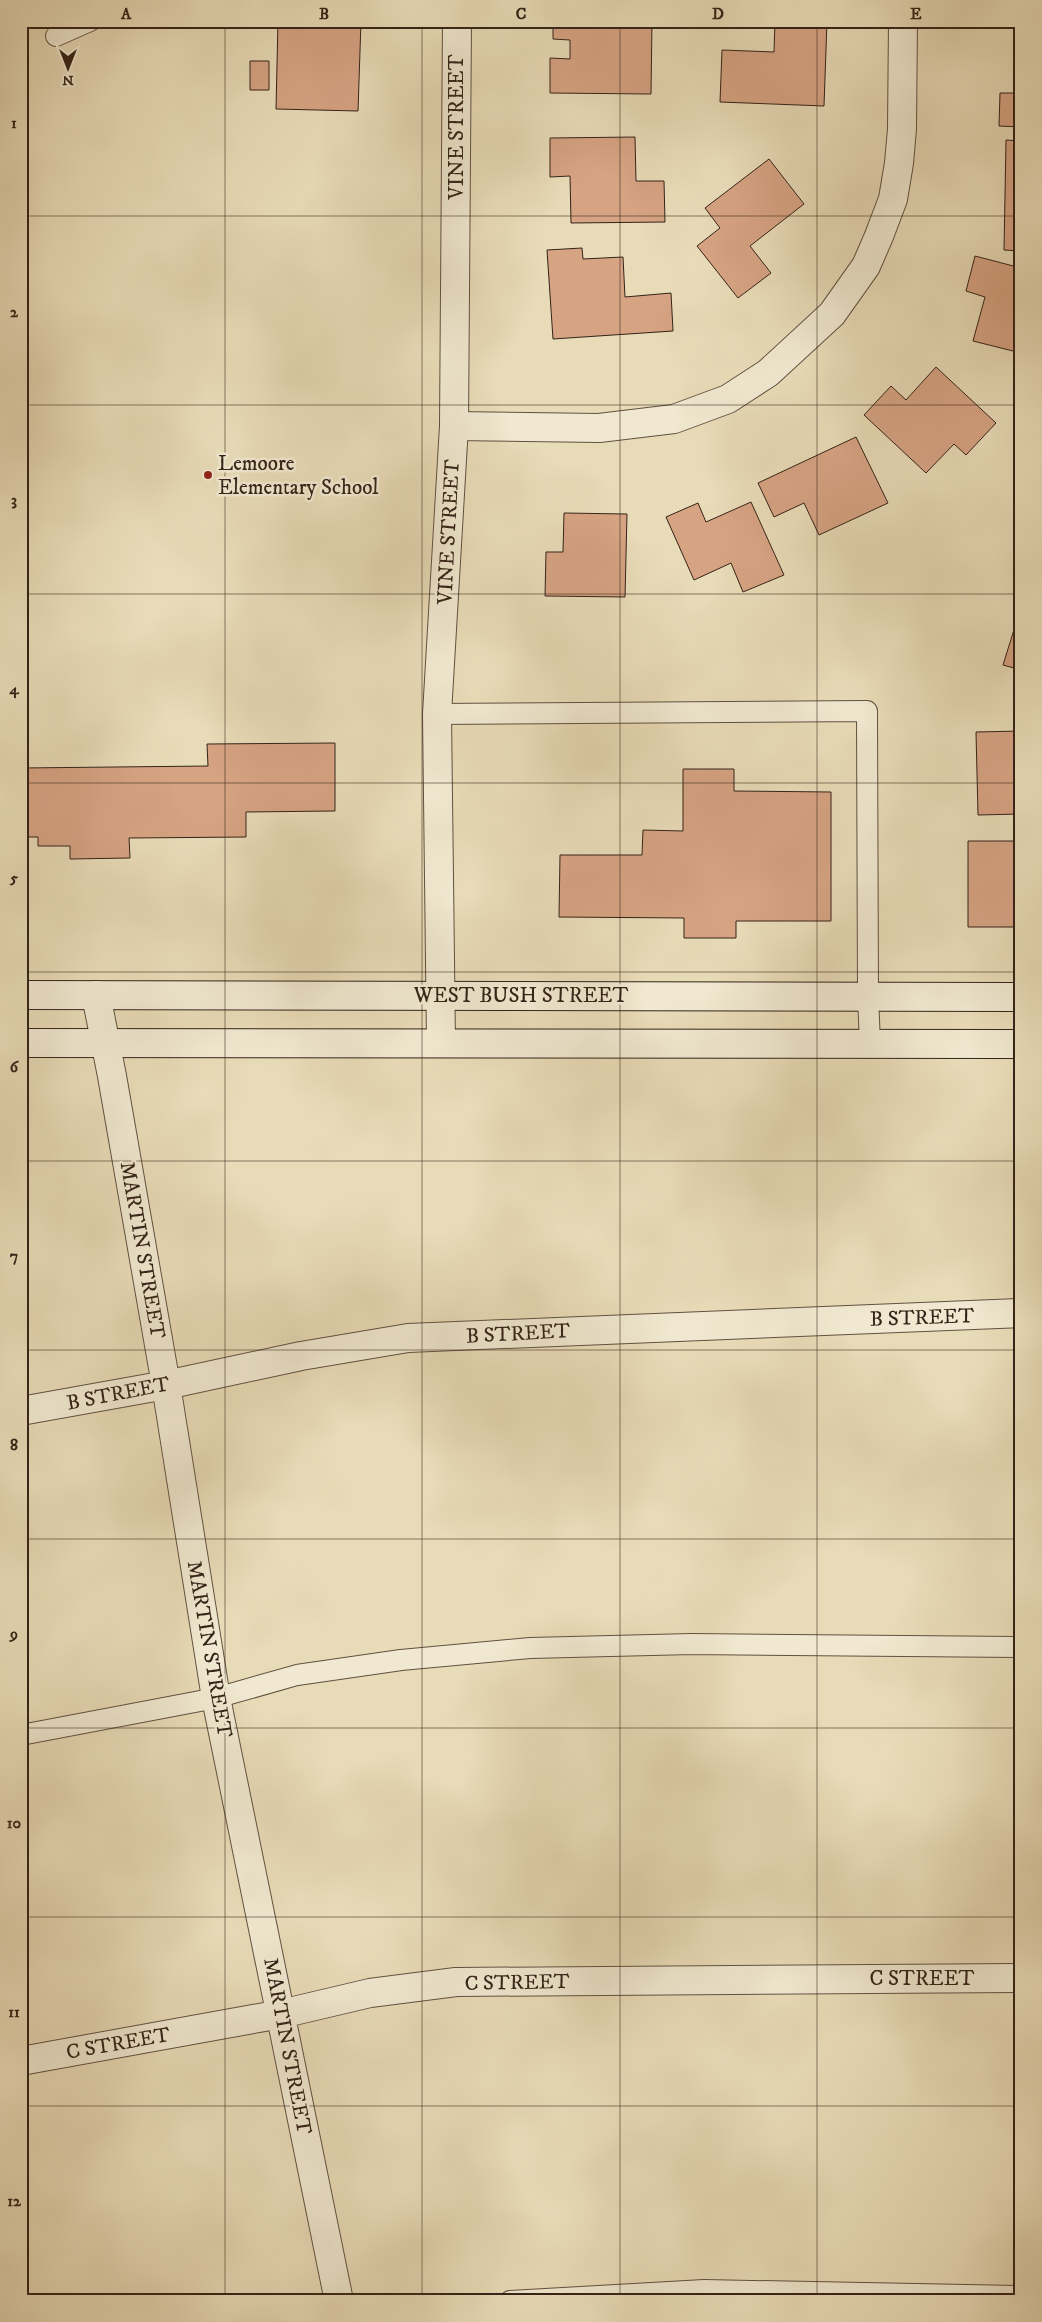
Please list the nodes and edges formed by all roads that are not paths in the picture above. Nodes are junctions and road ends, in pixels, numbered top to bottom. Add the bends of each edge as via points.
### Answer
1 (90, 21) edge
2 (457, 21) edge
3 (903, 21) edge
4 (56, 36) dead end
5 (454, 426) junction
6 (437, 714) junction
7 (96, 994) junction
8 (21, 995) edge
9 (441, 995) junction
10 (868, 996) junction
11 (1021, 997) edge
12 (21, 1042) edge
13 (106, 1042) junction
14 (441, 1043) junction
15 (870, 1044) junction
16 (1021, 1044) edge
17 (1021, 1313) edge
18 (166, 1385) junction
19 (21, 1411) edge
20 (1021, 1647) edge
21 (216, 1698) junction
22 (21, 1735) edge
23 (1021, 1978) edge
24 (281, 2014) junction
25 (21, 2061) edge
26 (1021, 2296) edge
27 (339, 2301) edge
28 (510, 2301) edge

1 - 4 lane
2 - 5 street, VINE STREET
3 - 5 street via 899,164 893,199 879,236 866,266 832,314 768,373 728,399 674,419 599,428
5 - 6 street, VINE STREET
6 - 9 street, VINE STREET
6 - 10 lane via 867,711
7 - 8 street, WEST BUSH STREET
7 - 9 street, WEST BUSH STREET
7 - 13 street, MARTIN STREET
9 - 10 street, WEST BUSH STREET
9 - 14 street, VINE STREET
10 - 11 street, WEST BUSH STREET
10 - 15 lane
12 - 13 street
13 - 14 street
13 - 18 street, MARTIN STREET
14 - 15 street
15 - 16 street
17 - 18 street, B STREET via 408,1338 301,1356
18 - 19 street, B STREET
18 - 21 street, MARTIN STREET
20 - 21 lane via 692,1644 530,1648 400,1660 306,1674
21 - 22 lane
21 - 24 street, MARTIN STREET
23 - 24 street, C STREET via 456,1982 370,1993
24 - 25 street, C STREET
24 - 27 street, MARTIN STREET
26 - 28 lane via 704,2290

